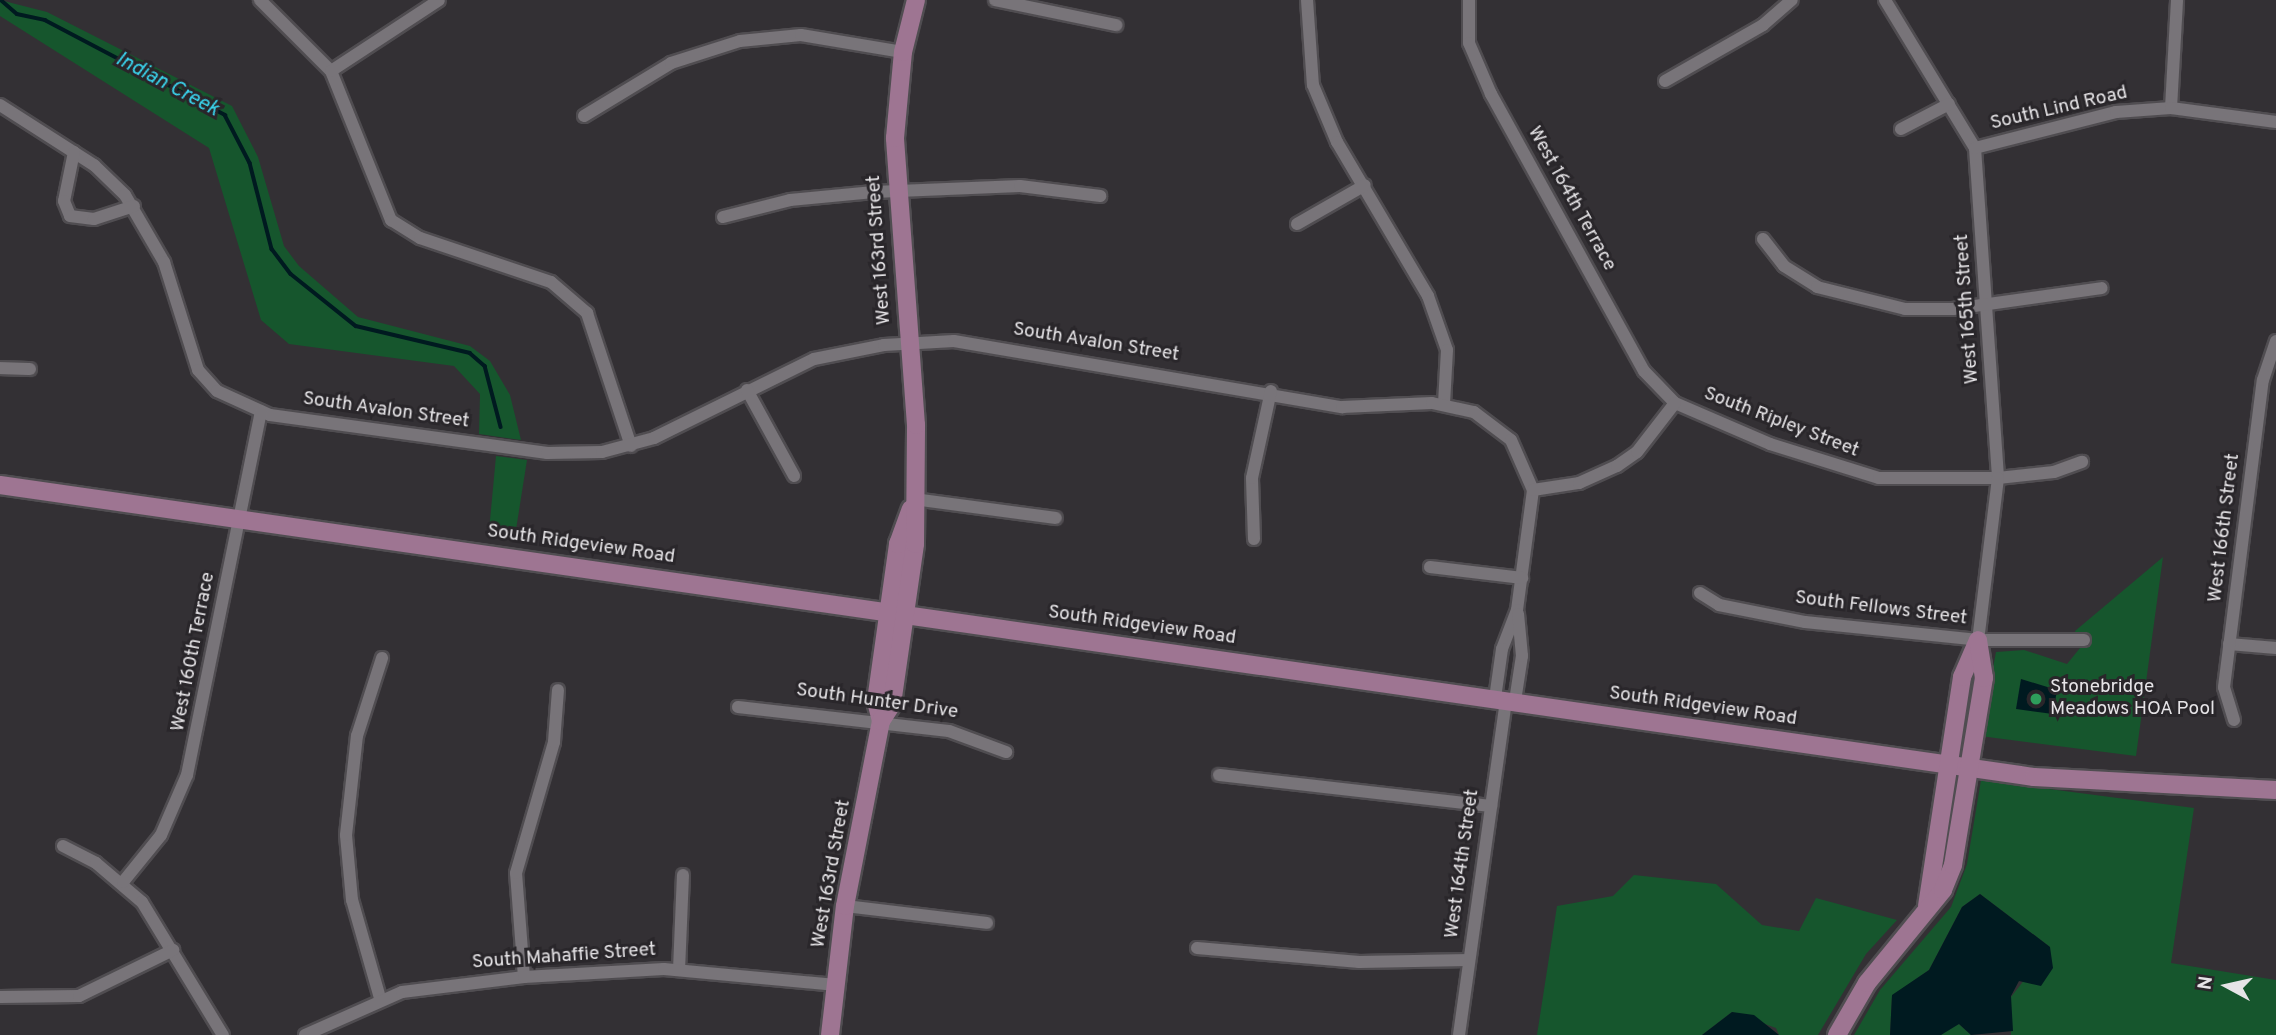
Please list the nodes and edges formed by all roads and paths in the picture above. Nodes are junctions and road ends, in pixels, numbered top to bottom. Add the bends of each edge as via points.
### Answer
1 (260, 0) edge
2 (439, 0) edge
3 (916, 0) edge
4 (995, 0) edge
5 (1307, 0) edge
6 (1468, 0) edge
7 (1792, 0) edge
8 (1885, 0) edge
9 (2177, 0) edge
10 (1116, 26) dead end
11 (903, 52) junction
12 (331, 71) junction
13 (1665, 80) dead end
14 (1949, 104) junction
15 (0, 105) edge
16 (2171, 108) junction
17 (584, 116) dead end
18 (2276, 122) edge
19 (1901, 129) dead end
20 (1975, 148) junction
21 (74, 152) junction
22 (1365, 185) junction
23 (895, 191) junction
24 (1100, 196) dead end
25 (134, 206) junction
26 (723, 216) dead end
27 (1297, 224) dead end
28 (1763, 239) dead end
29 (2102, 288) dead end
30 (1990, 305) junction
31 (2276, 341) edge
32 (908, 343) junction
33 (0, 368) edge
34 (30, 369) dead end
35 (747, 390) junction
36 (1271, 391) junction
37 (1675, 403) junction
38 (1444, 404) junction
39 (261, 411) junction
40 (631, 446) junction
41 (2082, 461) dead end
42 (794, 476) dead end
43 (1998, 478) junction
44 (1, 484) edge
45 (1533, 490) junction
46 (914, 499) junction
47 (238, 516) junction
48 (1056, 518) dead end
49 (1254, 539) dead end
50 (1430, 567) dead end
51 (1522, 578) junction
52 (1700, 593) dead end
53 (1517, 610) junction
54 (897, 612) junction
55 (1978, 640) junction
56 (2084, 640) dead end
57 (2230, 644) junction
58 (2276, 648) edge
59 (382, 658) dead end
60 (558, 690) dead end
61 (1505, 699) junction
62 (738, 707) dead end
63 (2234, 720) dead end
64 (881, 721) junction
65 (1006, 752) dead end
66 (1949, 764) junction
67 (1967, 767) junction
68 (1219, 775) dead end
69 (2276, 790) edge
70 (1491, 806) junction
71 (63, 846) dead end
72 (682, 876) dead end
73 (123, 883) junction
74 (845, 906) junction
75 (1927, 906) junction
76 (987, 923) dead end
77 (1196, 948) dead end
78 (173, 950) junction
79 (1469, 960) junction
80 (679, 970) junction
81 (524, 977) junction
82 (836, 985) junction
83 (0, 997) edge
84 (380, 999) junction
85 (223, 1035) edge
86 (305, 1035) edge
87 (830, 1035) edge
88 (1459, 1035) edge
89 (1837, 1035) edge

1 - 12 street
2 - 12 street
3 - 11 main road, West 163rd Street
4 - 10 street
5 - 22 street via 1313,85 1337,142
6 - 37 street, West 164th Terrace via 1469,43 1491,94 1644,371
7 - 13 street via 1763,26
8 - 14 street, West 165th Street
9 - 16 street
11 - 17 street via 801,35 740,41 671,63
11 - 23 main road, West 163rd Street
12 - 40 street via 391,220 420,237 551,282 587,313
14 - 19 street
14 - 20 street, West 165th Street
15 - 21 street, South Avalon Street
16 - 18 street, South Lind Road
16 - 20 street, South Lind Road via 2116,112
20 - 30 street, West 165th Street
21 - 25 street, South Avalon Street
21 - 25 street via 64,201 70,216 94,219
22 - 27 street
22 - 38 street via 1414,266 1442,333
23 - 24 street via 1020,186
23 - 26 street via 790,201
23 - 32 main road, West 163rd Street
25 - 39 street, South Avalon Street via 164,262 198,370 217,391
28 - 30 street via 1784,266 1858,301 1905,309
29 - 30 street
30 - 43 street, West 165th Street
31 - 57 street, West 166th Street via 2263,380
32 - 35 street, South Avalon Street via 845,350
32 - 36 street, South Avalon Street via 973,342
32 - 46 main road, West 163rd Street via 916,425
33 - 34 street
35 - 40 street, South Avalon Street
35 - 42 street
36 - 38 street, South Avalon Street via 1342,407
36 - 49 street via 1252,478
37 - 43 street, South Ripley Street via 1770,444 1879,478
37 - 45 street via 1618,466 1579,484
38 - 45 street via 1474,412 1506,435
39 - 40 street, South Avalon Street via 547,453
39 - 47 street, West 160th Terrace
41 - 43 street, South Ripley Street via 2054,472
43 - 55 street, West 165th Street
44 - 47 main road, South Ridgeview Road
45 - 51 street, West 164th Street
46 - 48 street
46 - 54 main road, West 163rd Street
47 - 54 main road, South Ridgeview Road
47 - 73 street, West 160th Terrace via 219,642 187,775 161,835
50 - 51 street
51 - 53 street, West 164th Street
52 - 55 street, South Fellows Street via 1719,605 1805,622
53 - 61 street, West 164th Street via 1502,649
53 - 61 street, West 164th Street via 1522,656
54 - 61 main road, South Ridgeview Road
54 - 64 main road, West 163rd Street via 892,704
55 - 56 street, South Fellows Street via 2063,645
55 - 66 main road, West 165th Street via 1962,677
55 - 67 main road, West 165th Street via 1984,678
57 - 58 street
57 - 63 street, West 166th Street via 2224,687
59 - 84 street via 357,736 346,835 352,900
60 - 81 street via 554,742 518,861
61 - 66 main road, South Ridgeview Road
61 - 70 street, West 164th Street
62 - 64 street, South Hunter Drive
64 - 65 street, South Hunter Drive via 972,735
64 - 74 main road, West 163rd Street
66 - 67 main road, South Ridgeview Road
66 - 75 main road, West 165th Street
67 - 69 main road, South Ridgeview Road via 2034,777
67 - 75 main road, West 165th Street via 1952,865 1943,890
68 - 70 street
70 - 79 street, West 164th Street
71 - 73 street
72 - 80 street
73 - 78 street
74 - 76 street
74 - 82 main road, West 163rd Street
75 - 89 main road, West 165th Street via 1867,983
77 - 79 street via 1359,962
78 - 83 street via 79,996
78 - 85 street
79 - 88 street, West 164th Street
80 - 81 street, South Mahaffie Street
80 - 82 street, South Mahaffie Street
81 - 84 street, South Mahaffie Street
82 - 87 main road, West 163rd Street
84 - 86 street, South Mahaffie Street

